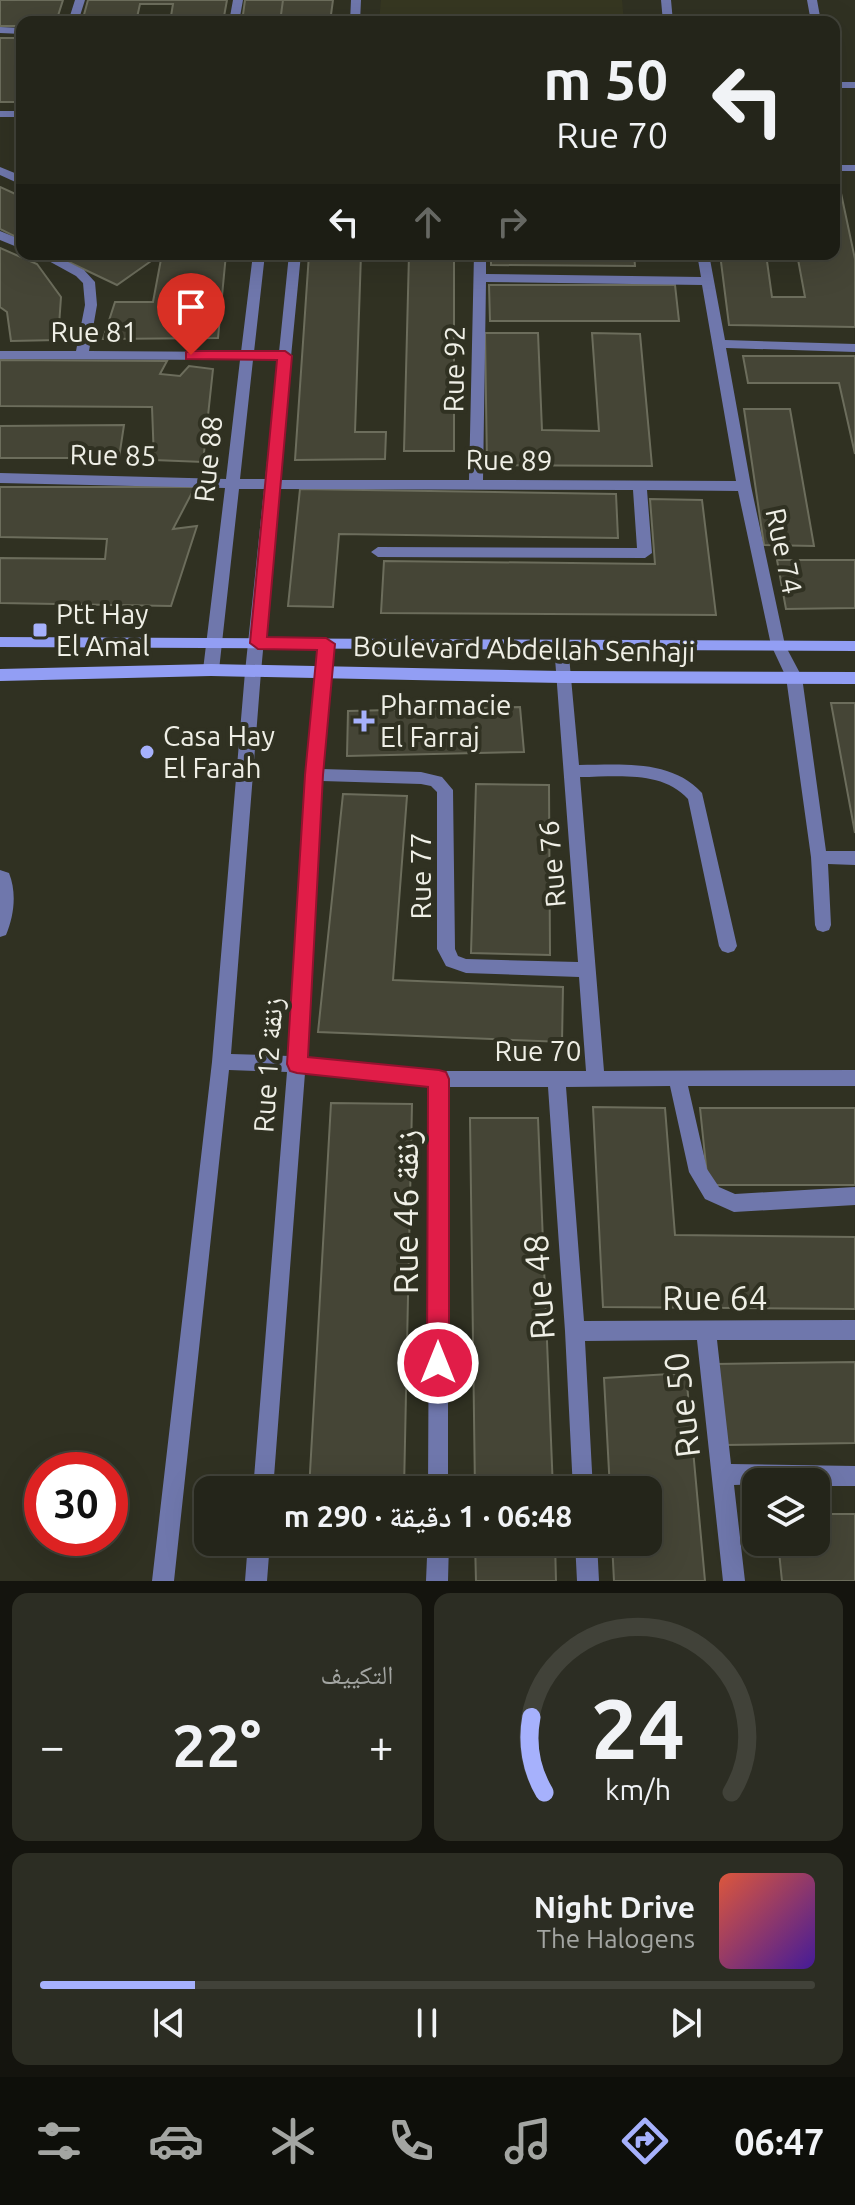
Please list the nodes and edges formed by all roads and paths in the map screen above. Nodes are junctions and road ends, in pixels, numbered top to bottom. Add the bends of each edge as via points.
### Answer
1 (54, 260) edge
2 (258, 260) edge
3 (294, 260) edge
4 (480, 260) edge
5 (704, 260) edge
6 (480, 278) junction
7 (708, 281) junction
8 (720, 344) junction
9 (855, 348) edge
10 (0, 355) edge
11 (246, 355) junction
12 (82, 356) junction
13 (285, 356) junction
14 (0, 478) edge
15 (274, 483) junction
16 (231, 484) junction
17 (476, 485) junction
18 (744, 486) junction
19 (640, 487) junction
20 (378, 552) dead end
21 (0, 642) edge
22 (216, 642) junction
23 (258, 643) junction
24 (326, 644) junction
25 (561, 645) junction
26 (778, 645) junction
27 (855, 646) edge
28 (211, 670) junction
29 (253, 672) junction
30 (325, 673) junction
31 (0, 675) edge
32 (562, 677) junction
33 (794, 677) junction
34 (855, 678) edge
35 (570, 771) junction
36 (314, 775) junction
37 (819, 857) junction
38 (855, 858) edge
39 (0, 877) edge
40 (823, 925) dead end
41 (0, 930) edge
42 (728, 946) dead end
43 (587, 970) junction
44 (221, 1062) junction
45 (297, 1064) junction
46 (855, 1078) edge
47 (439, 1079) junction
48 (556, 1079) junction
49 (596, 1079) junction
50 (677, 1079) junction
51 (855, 1196) edge
52 (706, 1329) junction
53 (855, 1330) edge
54 (575, 1331) junction
55 (723, 1474) junction
56 (264, 1476) edge
57 (438, 1476) edge
58 (582, 1476) edge
59 (855, 1476) edge
60 (258, 1556) edge
61 (438, 1556) edge
62 (587, 1556) edge
63 (163, 1581) edge
64 (256, 1581) edge
65 (437, 1581) edge
66 (588, 1581) edge
67 (734, 1581) edge

1 - 12 street via 89,282 91,305
2 - 11 street, Rue 88
3 - 13 street
4 - 6 street, Rue 92
5 - 7 street, Rue 74
6 - 7 street
6 - 17 street, Rue 92
7 - 8 street, Rue 74
8 - 9 street
8 - 18 street, Rue 74
10 - 12 street, Rue 81
11 - 12 street, Rue 81
11 - 13 street, Rue 81
11 - 16 street, Rue 88
13 - 15 street
14 - 16 street, Rue 85
15 - 16 street, Rue 85
15 - 17 street, Rue 89
15 - 23 street
16 - 22 street, Rue 88
17 - 19 street, Rue 89
18 - 19 street, Rue 89
18 - 26 street, Rue 74
19 - 20 street via 645,553
21 - 22 street, Boulevard Abdellah Senhaji
22 - 23 street, Boulevard Abdellah Senhaji
22 - 28 street, Rue 88
23 - 24 street, Boulevard Abdellah Senhaji
23 - 29 street
24 - 25 street, Boulevard Abdellah Senhaji
24 - 30 street, Rue 12 زنقة
25 - 26 street, Boulevard Abdellah Senhaji
25 - 32 street, Rue 76
26 - 27 street, Boulevard Abdellah Senhaji
26 - 33 street, Rue 74
28 - 29 street, Boulevard Abdellah Senhaji
28 - 31 street, Boulevard Abdellah Senhaji
29 - 30 street, Boulevard Abdellah Senhaji
29 - 44 street
30 - 32 street, Boulevard Abdellah Senhaji
30 - 36 street, Rue 12 زنقة
32 - 33 street, Boulevard Abdellah Senhaji
32 - 35 street, Rue 76
33 - 34 street, Boulevard Abdellah Senhaji
33 - 37 street, Rue 74
35 - 42 street via 660,774 689,786 696,797
35 - 43 street, Rue 76
36 - 43 street, Rue 77 via 421,778 436,781 445,790 446,949 452,961 466,966
36 - 45 street, Rue 12 زنقة
37 - 38 street
37 - 40 street, Rue 74
39 - 41 street via 6,901
43 - 49 street, Rue 76
44 - 45 street, Rue 70
44 - 63 street
45 - 47 street, Rue 70
45 - 56 street, Rue 12 زنقة
46 - 50 street, Rue 70
47 - 48 street, Rue 70
47 - 57 street, Rue 46 زنقة
48 - 49 street, Rue 70
48 - 54 street, Rue 48
49 - 50 street, Rue 70
50 - 51 street via 698,1172 712,1193 734,1203
52 - 53 street, Rue 64
52 - 54 street, Rue 64
52 - 55 street, Rue 50
54 - 58 street, Rue 48
55 - 59 street, Rue 50
55 - 67 street, Rue 50
60 - 64 street
61 - 65 street
62 - 66 street

